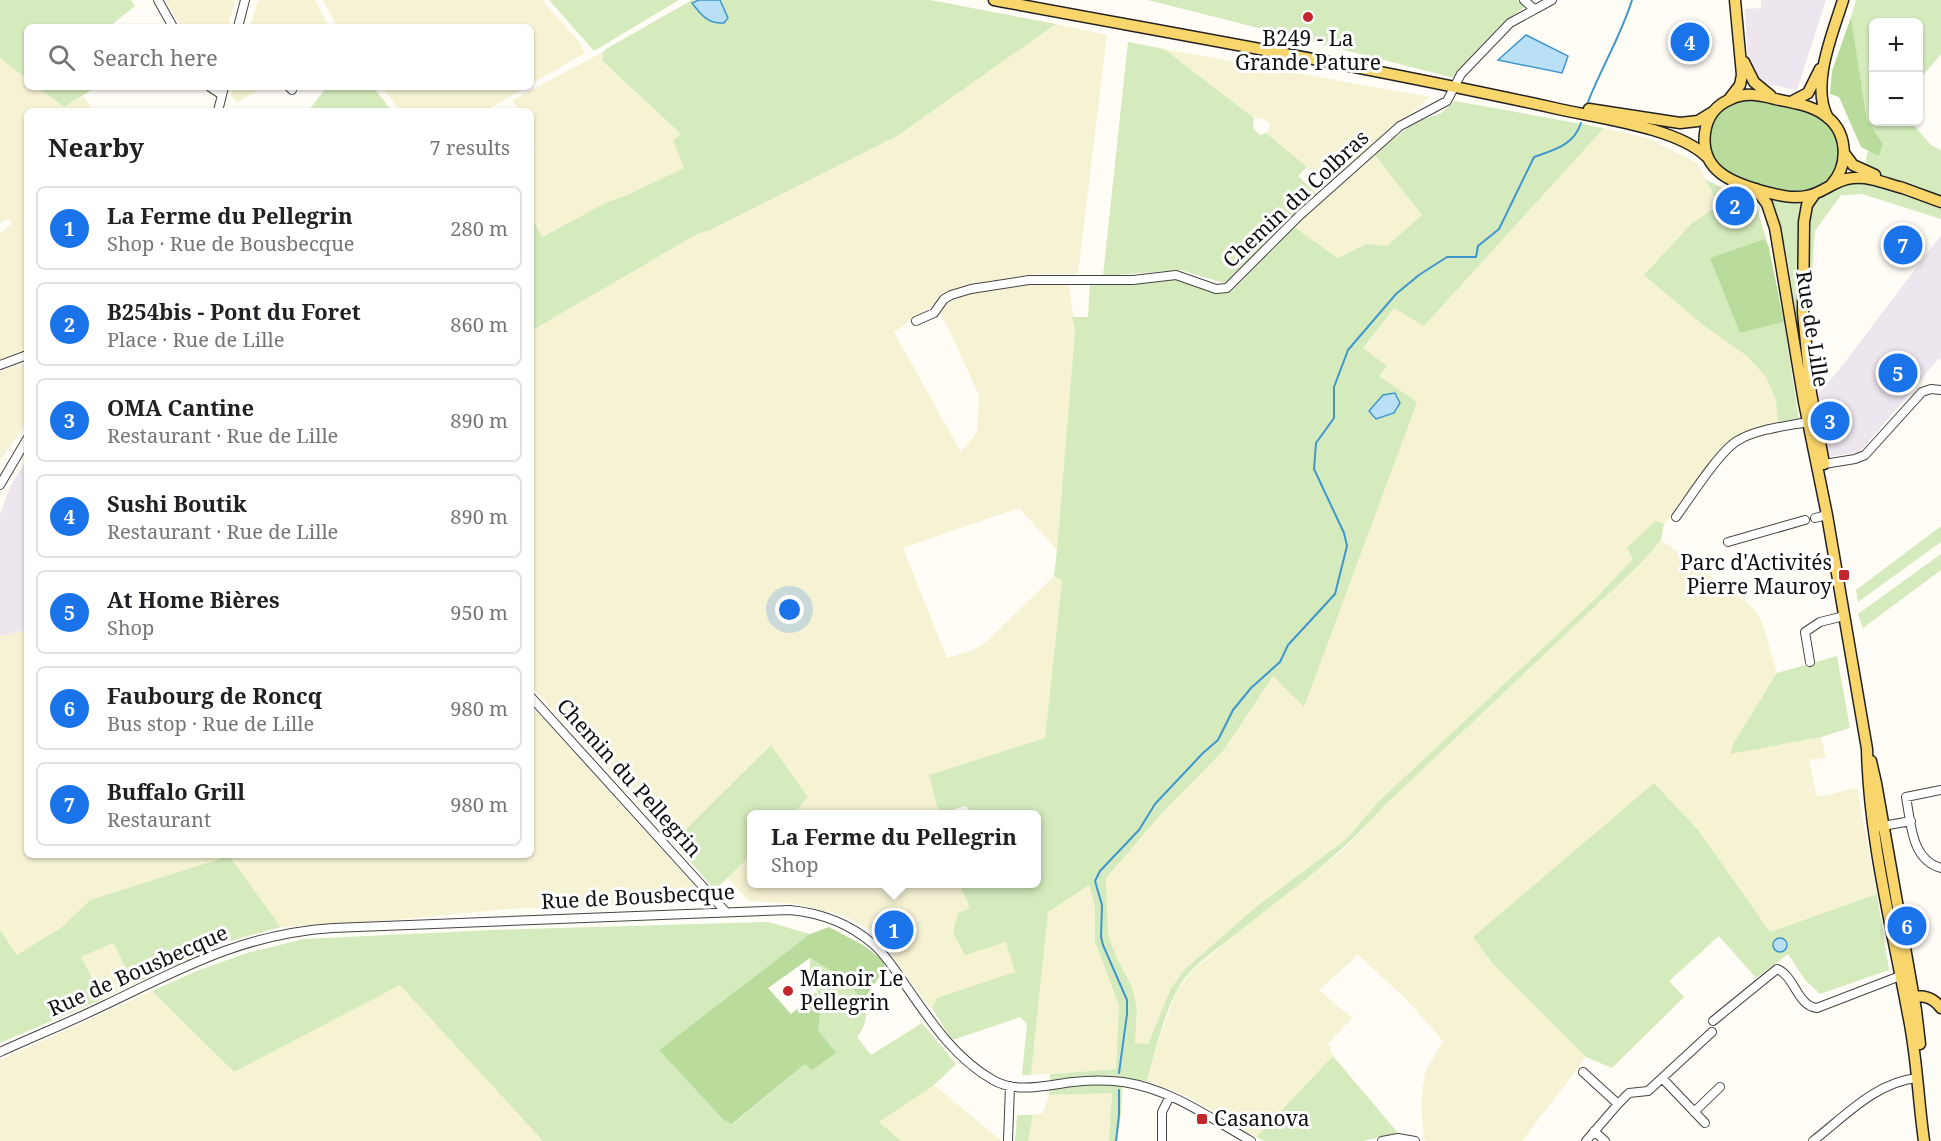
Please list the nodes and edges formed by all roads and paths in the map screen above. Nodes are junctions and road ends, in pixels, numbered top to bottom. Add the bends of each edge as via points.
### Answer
1 (158, 0) edge
2 (245, 0) edge
3 (994, 0) edge
4 (1524, 0) edge
5 (1551, 0) edge
6 (1730, 0) edge
7 (1736, 0) edge
8 (1843, 0) edge
9 (1534, 9) junction
10 (171, 24) edge
11 (239, 24) edge
12 (1738, 28) junction
13 (1740, 48) junction
14 (1827, 52) junction
15 (1454, 86) junction
16 (223, 91) edge
17 (1477, 91) junction
18 (1779, 99) junction
19 (1727, 100) junction
20 (1791, 102) junction
21 (219, 108) edge
22 (1714, 111) junction
23 (1828, 118) junction
24 (1844, 153) junction
25 (1707, 157) junction
26 (1831, 185) junction
27 (1756, 189) junction
28 (1906, 189) junction
29 (1814, 195) junction
30 (1941, 202) edge
31 (916, 321) dead end
32 (24, 356) edge
33 (0, 365) edge
34 (1941, 390) edge
35 (1812, 421) junction
36 (24, 444) edge
37 (1821, 465) junction
38 (0, 485) edge
39 (1827, 515) junction
40 (1676, 517) dead end
41 (1815, 518) dead end
42 (1805, 520) dead end
43 (1728, 542) dead end
44 (1844, 616) junction
45 (1810, 662) dead end
46 (534, 700) edge
47 (1941, 790) edge
48 (1911, 821) junction
49 (1879, 827) junction
50 (1941, 868) edge
51 (725, 911) junction
52 (1900, 976) junction
53 (1909, 997) junction
54 (1941, 1009) edge
55 (1912, 1010) junction
56 (1713, 1021) dead end
57 (1712, 1032) dead end
58 (0, 1052) edge
59 (1583, 1072) dead end
60 (1662, 1078) junction
61 (1917, 1078) junction
62 (1010, 1086) junction
63 (1720, 1087) dead end
64 (1170, 1096) junction
65 (1618, 1104) junction
66 (1694, 1112) junction
67 (1705, 1123) dead end
68 (1594, 1131) junction
69 (1008, 1141) edge
70 (1162, 1141) edge
71 (1251, 1141) edge
72 (1382, 1141) edge
73 (1415, 1141) edge
74 (1586, 1141) edge
75 (1605, 1141) edge
76 (1813, 1141) edge
77 (1924, 1141) edge
78 (1931, 1141) edge

1 - 10 street
2 - 11 street
3 - 15 main road
4 - 9 street
5 - 9 street, Chemin du Colbras
6 - 12 main road
7 - 12 main road
8 - 14 main road
9 - 15 street, Chemin du Colbras via 1496,35
12 - 13 main road
13 - 18 main road via 1754,82
13 - 19 main road via 1742,80
14 - 20 main road via 1808,93
14 - 23 main road via 1821,93
15 - 17 main road
15 - 31 street, Chemin du Colbras via 1447,101 1400,126 1309,206 1227,288 1176,275 1134,280 1029,280 951,295 934,313
16 - 21 street
17 - 22 main road via 1674,123 1694,122
17 - 25 main road via 1646,129 1694,145
18 - 19 main road via 1748,94
18 - 20 main road
19 - 22 main road
20 - 23 main road
22 - 25 main road via 1705,134
23 - 24 main road via 1841,136
24 - 26 main road via 1840,171
24 - 28 main road via 1858,168
25 - 27 main road via 1725,178
26 - 28 main road via 1861,178
26 - 29 main road
27 - 29 main road via 1794,197
27 - 35 main road, Rue de Lille via 1770,208 1775,228
28 - 30 main road
29 - 35 main road, Rue de Lille via 1804,215 1802,286
32 - 33 street
34 - 37 street via 1922,392 1864,455
35 - 37 main road, Rue de Lille
35 - 40 street via 1754,434 1735,443
36 - 38 street
37 - 39 main road, Rue de Lille via 1828,490
39 - 41 street
39 - 44 main road, Rue de Lille
42 - 43 street
44 - 45 street via 1820,622 1805,632
44 - 49 main road, Rue de Lille via 1875,778
46 - 51 street, Chemin du Pellegrin
47 - 48 street via 1906,797
48 - 49 street
48 - 50 street via 1918,851
49 - 52 main road, Rue de Lille
49 - 53 main road, Rue de Lille
51 - 58 street, Rue de Bousbecque via 333,928 273,936 202,958
51 - 62 street, Rue de Bousbecque via 805,912 854,930 882,952 957,1052 986,1076
52 - 53 main road, Rue de Lille
52 - 56 street via 1814,1008 1807,1005 1791,980 1777,969
53 - 54 main road via 1927,997
53 - 55 main road, Rue de Lille
54 - 55 main road
55 - 61 main road, Rue de Lille
55 - 78 main road, Rue de Lille
57 - 60 street
59 - 65 street
60 - 65 street via 1647,1092 1629,1093
60 - 66 street
61 - 76 street via 1898,1081 1876,1092
61 - 77 main road, Rue de Lille
62 - 64 street, Rue de Bousbecque via 1110,1081 1139,1085
62 - 69 street
63 - 66 street
64 - 70 street via 1162,1112
64 - 71 street, Rue de Bousbecque
65 - 68 street
66 - 67 street
68 - 74 street
68 - 75 street
72 - 73 street

